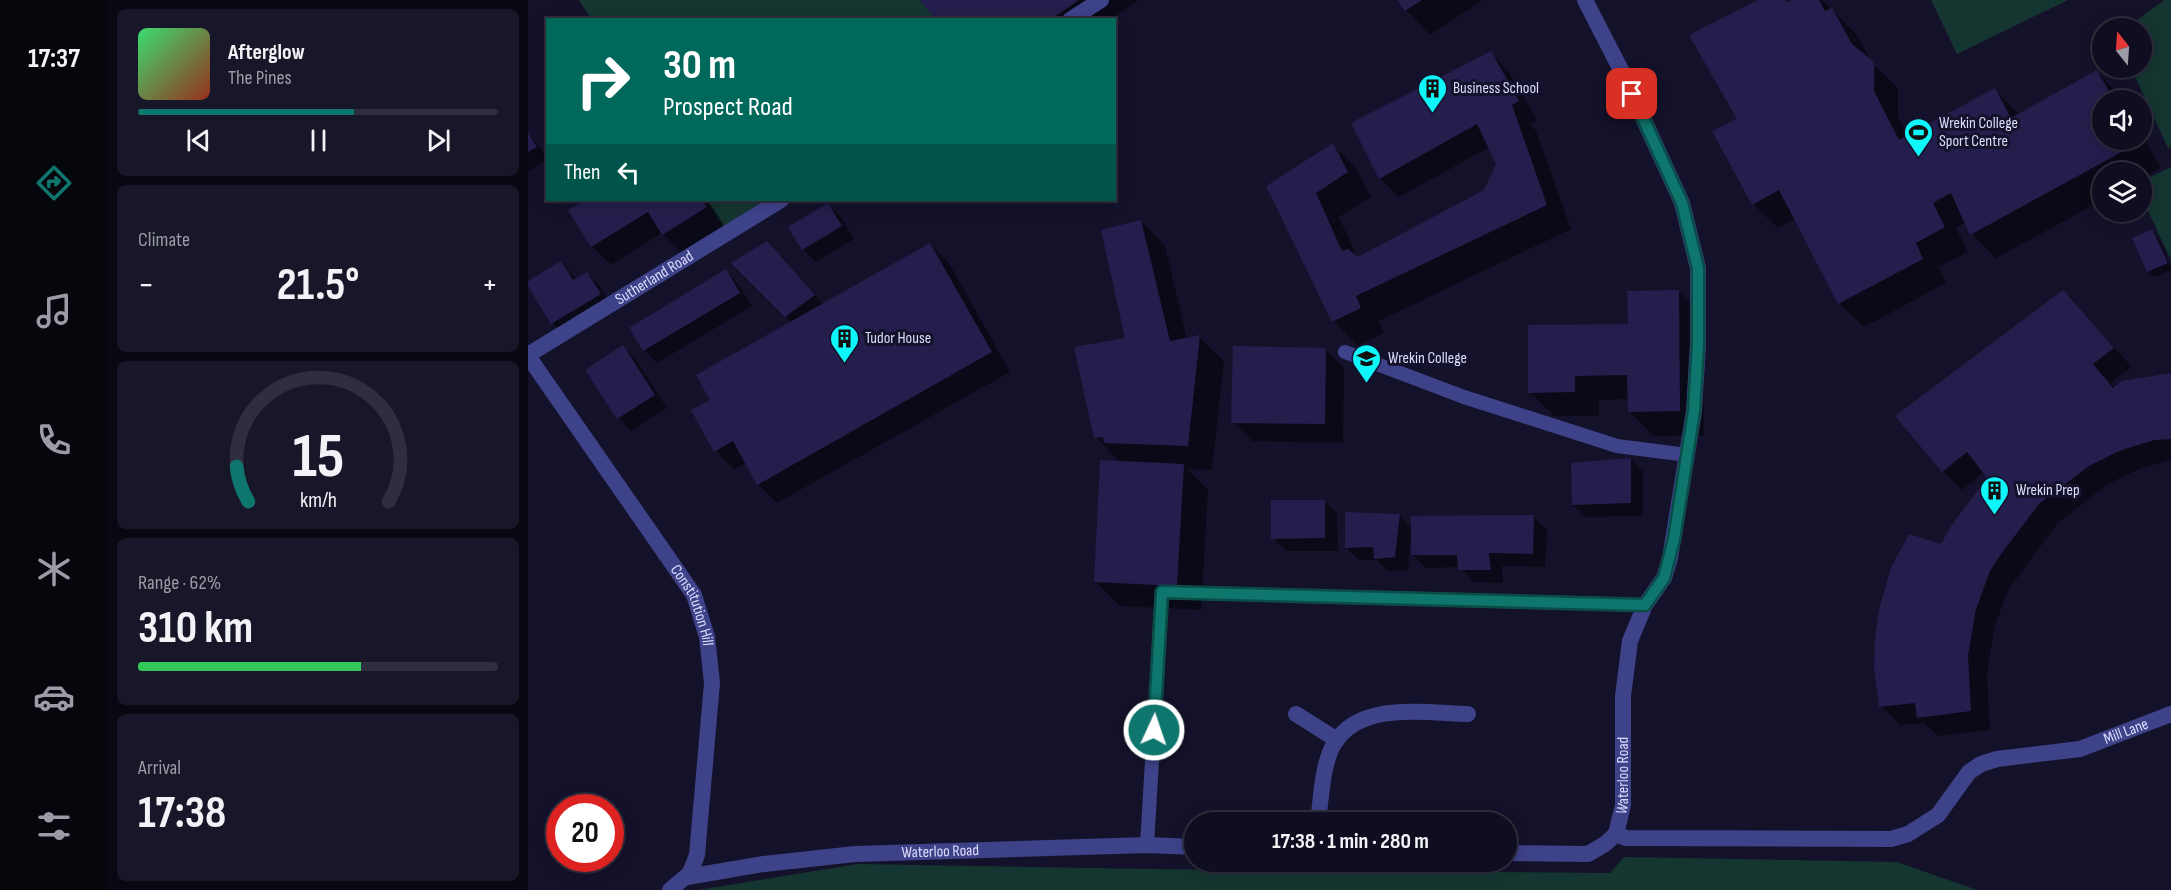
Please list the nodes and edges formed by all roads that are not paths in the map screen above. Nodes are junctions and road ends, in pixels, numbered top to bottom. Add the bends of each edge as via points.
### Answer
1 (1101, 0) edge
2 (1585, 0) edge
3 (1073, 18) edge
4 (780, 201) edge
5 (1345, 352) dead end
6 (528, 356) edge
7 (1687, 455) junction
8 (1645, 605) junction
9 (1296, 714) dead end
10 (1468, 714) dead end
11 (2171, 714) edge
12 (1337, 740) junction
13 (1320, 812) edge
14 (1616, 834) junction
15 (1147, 845) junction
16 (1184, 847) edge
17 (1517, 853) edge
18 (687, 877) junction
19 (670, 890) edge

1 - 3 street
2 - 7 street, Waterloo Road via 1682,203 1698,268 1698,348
4 - 6 street, Sutherland Road
5 - 7 lane via 1464,397 1617,446
6 - 18 street, Constitution Hill via 694,595 707,637 712,683 698,855
7 - 8 street, Waterloo Road via 1670,558 1664,578
8 - 14 street, Waterloo Road via 1630,641 1623,696 1623,805
8 - 15 lane via 1162,592
9 - 12 street
10 - 12 street via 1371,716
11 - 14 street, Mill Lane via 2080,749 1981,764 1969,772 1938,815 1914,831 1892,839 1626,838
12 - 13 street via 1327,763
14 - 17 street, Waterloo Road via 1588,854
15 - 16 street, Waterloo Road
15 - 18 street, Waterloo Road via 855,854
18 - 19 street, Constitution Hill

